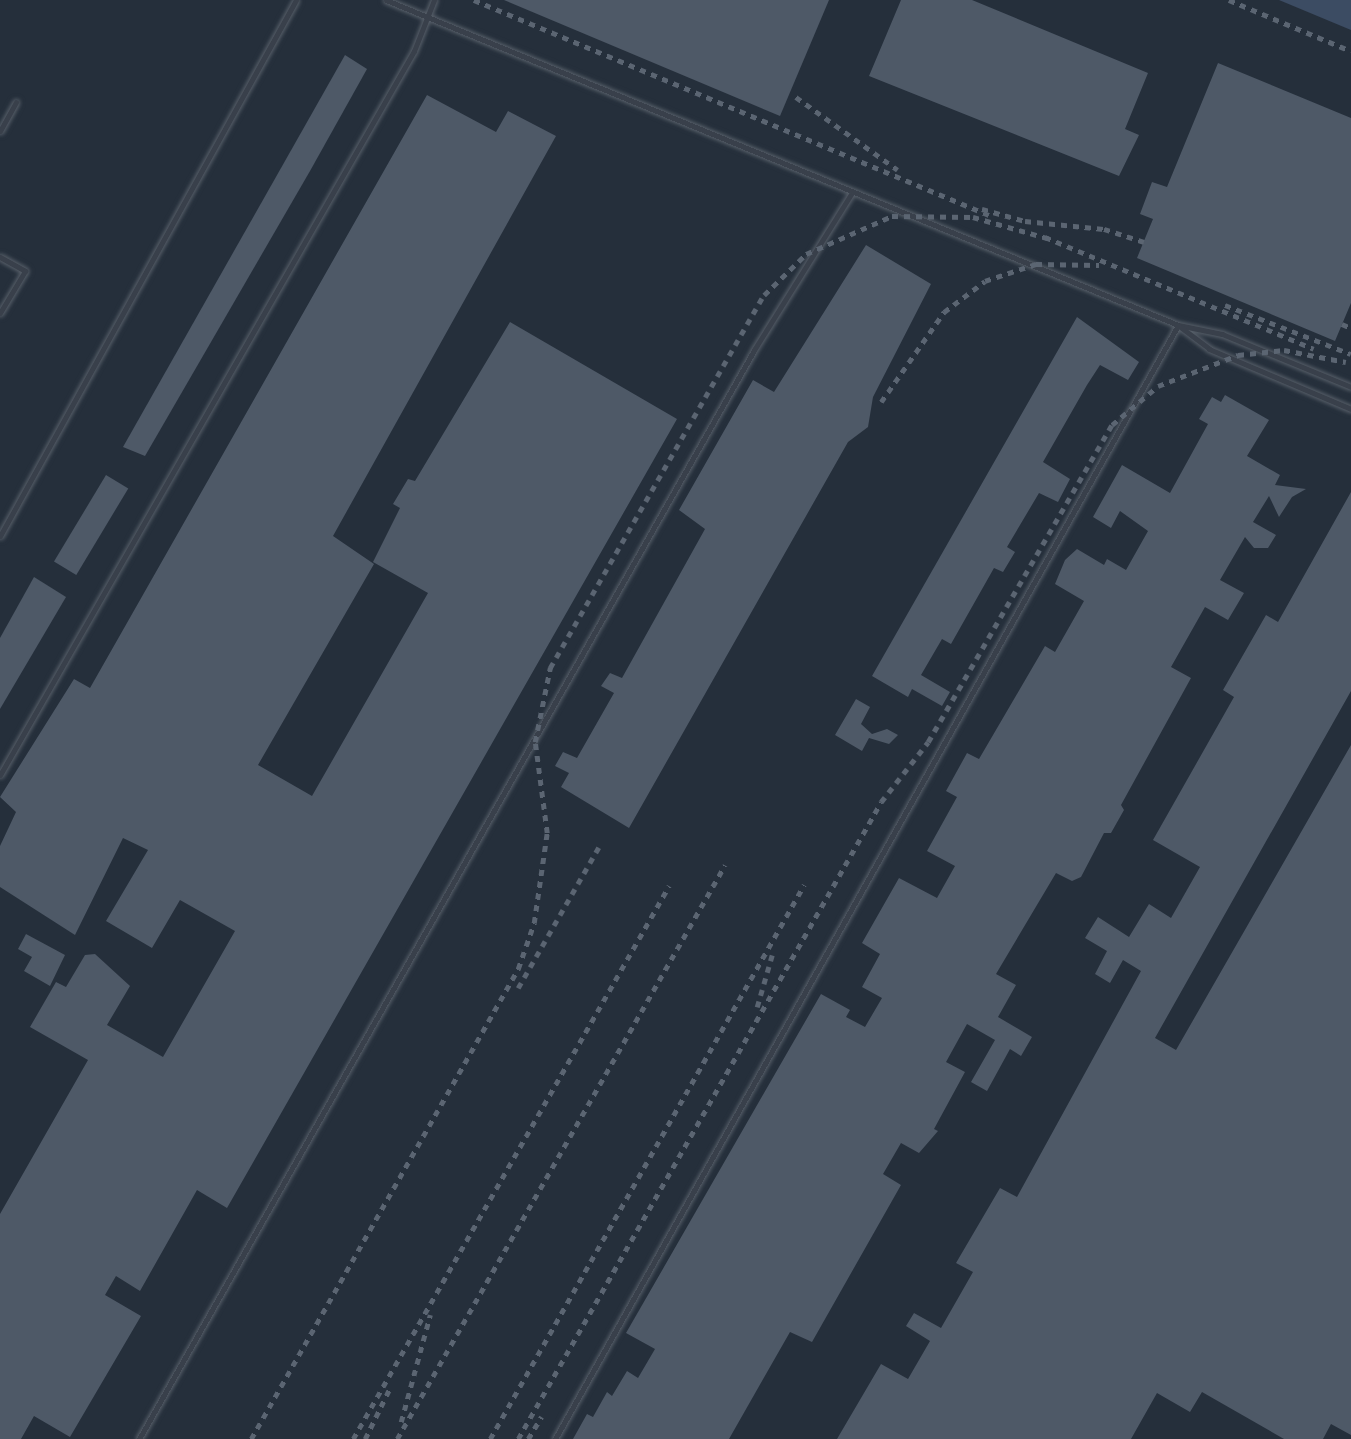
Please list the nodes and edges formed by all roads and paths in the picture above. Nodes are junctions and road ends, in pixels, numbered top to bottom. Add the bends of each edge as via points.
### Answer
1 (296, 0) edge
2 (386, 0) edge
3 (434, 0) edge
4 (428, 17) junction
5 (16, 102) dead end
6 (0, 131) edge
7 (851, 194) junction
8 (0, 257) edge
9 (0, 313) edge
10 (1178, 325) junction
11 (1351, 387) edge
12 (1351, 409) edge
13 (0, 536) edge
14 (0, 775) edge
15 (139, 1439) edge
16 (555, 1439) edge

1 - 13 lane
2 - 4 lane
3 - 4 lane
4 - 7 lane
4 - 14 lane via 414,51 203,427
5 - 6 lane
7 - 10 lane
7 - 15 lane via 754,350
8 - 9 lane via 24,271
10 - 11 lane via 1222,334
10 - 12 lane via 1209,349
10 - 16 lane

